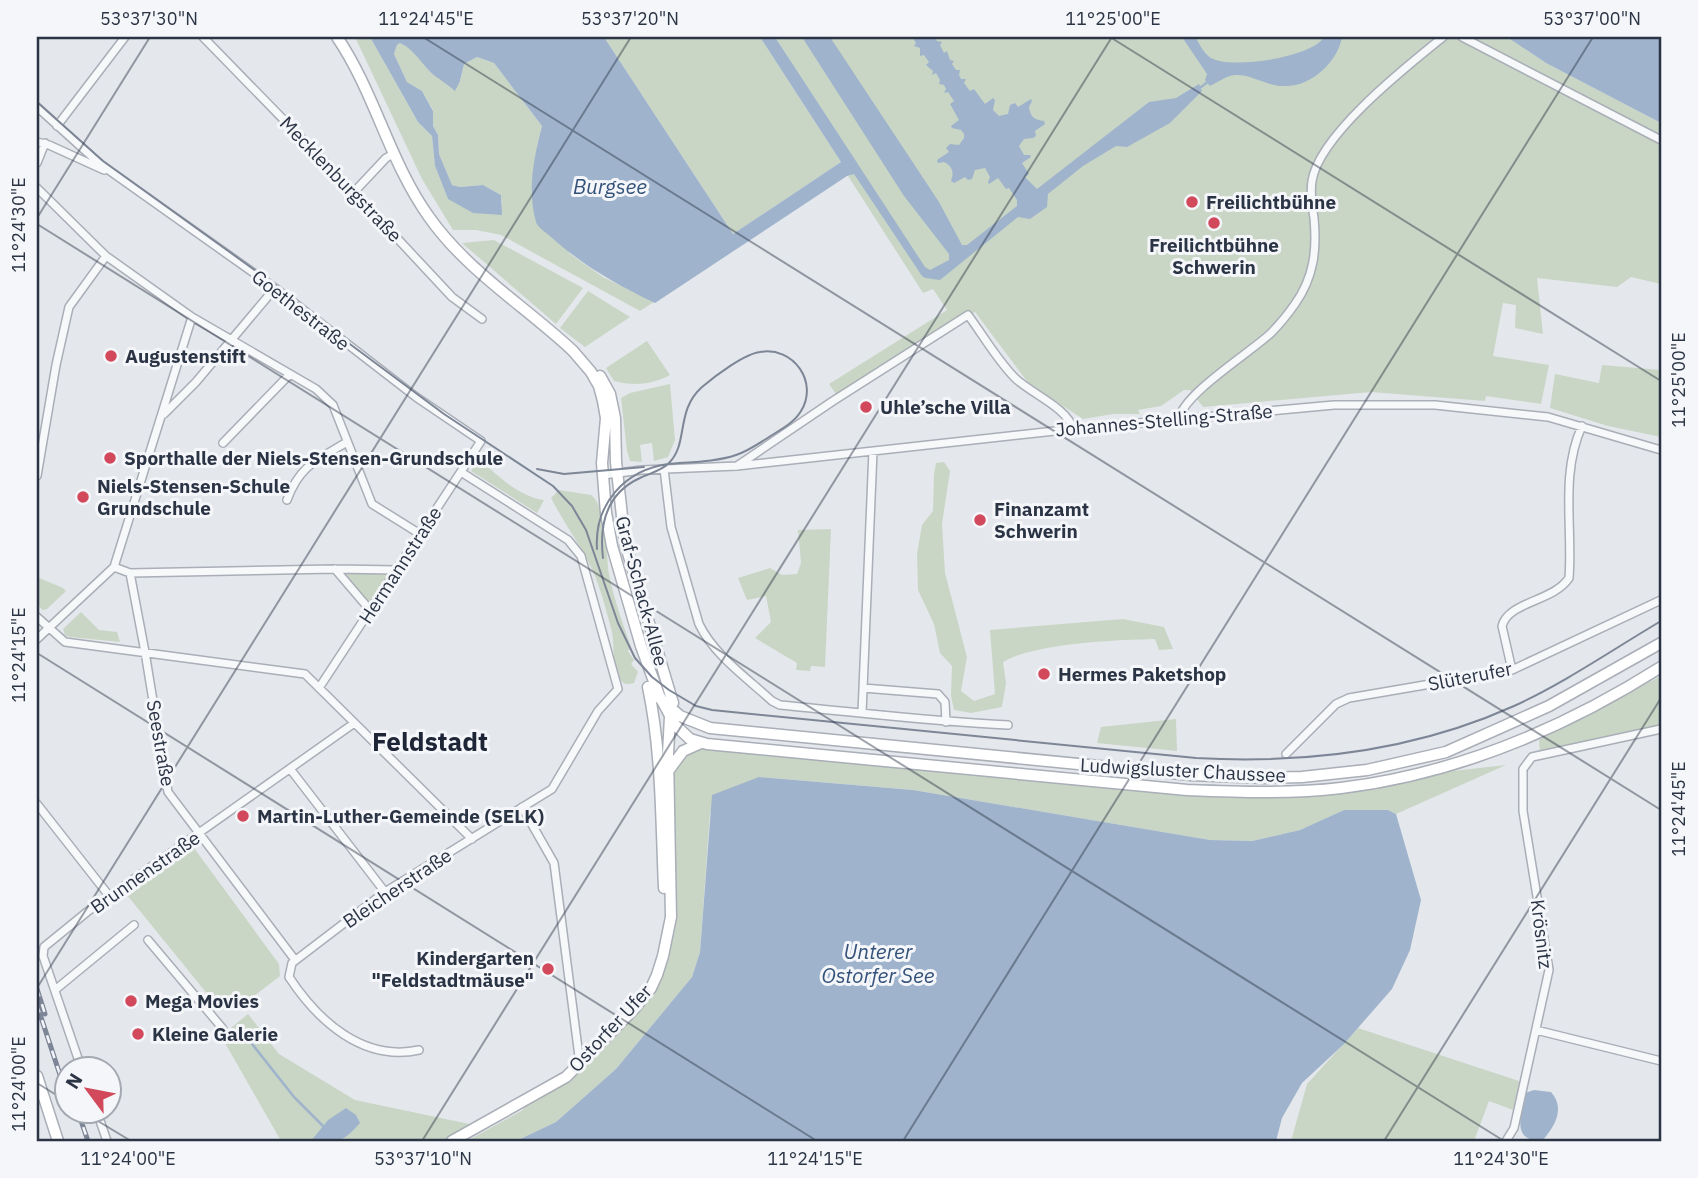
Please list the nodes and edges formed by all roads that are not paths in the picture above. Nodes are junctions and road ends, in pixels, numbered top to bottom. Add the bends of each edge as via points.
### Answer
1 (125, 37) edge
2 (203, 37) edge
3 (337, 37) edge
4 (1443, 37) edge
5 (1462, 37) edge
6 (37, 107) edge
7 (57, 126) junction
8 (37, 134) edge
9 (1661, 140) edge
10 (41, 143) edge
11 (393, 154) junction
12 (37, 163) edge
13 (121, 178) junction
14 (37, 188) edge
15 (354, 192) junction
16 (107, 256) junction
17 (275, 288) junction
18 (192, 317) junction
19 (482, 318) dead end
20 (559, 338) junction
21 (232, 342) junction
22 (290, 374) junction
23 (161, 418) junction
24 (1180, 419) junction
25 (1582, 426) junction
26 (1073, 429) junction
27 (481, 441) joint
28 (348, 442) junction
29 (223, 443) dead end
30 (1661, 450) edge
31 (873, 451) junction
32 (737, 466) junction
33 (664, 469) junction
34 (461, 472) junction
35 (617, 473) junction
36 (603, 475) junction
37 (37, 476) edge
38 (287, 500) dead end
39 (420, 534) junction
40 (114, 567) junction
41 (335, 569) junction
42 (397, 570) junction
43 (130, 573) junction
44 (1661, 600) edge
45 (370, 610) junction
46 (37, 617) edge
47 (48, 629) junction
48 (37, 639) edge
49 (1661, 643) edge
50 (642, 646) junction
51 (145, 652) junction
52 (1661, 669) edge
53 (1512, 670) junction
54 (319, 688) junction
55 (863, 688) junction
56 (649, 689) junction
57 (671, 708) junction
58 (862, 713) junction
59 (655, 716) joint
60 (946, 722) junction
61 (353, 724) junction
62 (1009, 725) dead end
63 (710, 729) junction
64 (1661, 729) edge
65 (682, 732) junction
66 (668, 736) junction
67 (701, 743) junction
68 (1286, 754) dead end
69 (658, 756) junction
70 (291, 770) junction
71 (668, 774) junction
72 (37, 804) edge
73 (522, 807) junction
74 (201, 833) junction
75 (472, 839) junction
76 (385, 892) junction
77 (110, 897) junction
78 (134, 925) dead end
79 (667, 934) junction
80 (148, 940) dead end
81 (296, 960) junction
82 (55, 990) junction
83 (223, 1029) dead end
84 (1536, 1030) junction
85 (419, 1050) dead end
86 (78, 1056) edge
87 (1661, 1061) edge
88 (580, 1065) junction
89 (37, 1076) edge
90 (58, 1141) edge
91 (452, 1141) edge
92 (1506, 1141) edge

1 - 7 street
2 - 15 street, Mecklenburgstraße
3 - 11 street, Graf-Schack-Allee via 355,66
4 - 24 street via 1356,113 1326,150 1312,179 1315,256 1296,302 1270,334 1194,396 1180,412
5 - 9 street
6 - 7 street, Goethestraße
7 - 13 street, Goethestraße
8 - 10 street
10 - 12 street
10 - 13 street, Goethestraße
11 - 15 street
11 - 20 street, Graf-Schack-Allee via 429,217 452,245
13 - 17 street, Goethestraße
14 - 16 street
15 - 19 street, Mecklenburgstraße via 452,297
16 - 18 street
16 - 37 street via 69,307
17 - 21 street
17 - 27 street, Goethestraße
18 - 21 street
18 - 23 street
20 - 35 street, Graf-Schack-Allee via 589,361 610,394
20 - 36 street, Graf-Schack-Allee via 598,386 606,418
21 - 22 street
21 - 23 street
22 - 28 street via 333,405
22 - 29 street
23 - 40 street
24 - 25 street, Johannes-Stelling-Straße via 1383,404 1486,409
24 - 26 street, Johannes-Stelling-Straße
25 - 30 street, Johannes-Stelling-Straße
25 - 53 street via 1569,477 1569,578 1554,594 1504,618
26 - 31 street, Johannes-Stelling-Straße
26 - 32 street via 1062,413 1015,378 968,315
27 - 34 street, Hermannstraße
28 - 38 street via 310,464 294,480
28 - 39 street via 372,504
31 - 32 street, Johannes-Stelling-Straße
31 - 55 street
32 - 33 street, Johannes-Stelling-Straße
33 - 35 street, Johannes-Stelling-Straße
33 - 58 street via 675,543 705,637 780,705
34 - 39 street, Hermannstraße
34 - 73 street, Bleicherstraße via 576,547 618,689 598,711 552,789
35 - 36 street, Johannes-Stelling-Straße
35 - 57 street, Graf-Schack-Allee via 625,543
36 - 50 street, Graf-Schack-Allee via 612,546
39 - 42 street, Hermannstraße
40 - 43 street
40 - 47 street
41 - 42 street
41 - 43 street
41 - 45 street
42 - 45 street, Hermannstraße
43 - 51 street, Seestraße
44 - 53 street, Slüterufer
45 - 54 street, Hermannstraße
46 - 47 street
47 - 48 street
47 - 51 street via 65,642
49 - 63 street, Ludwigsluster Chaussee via 1549,706 1446,752 1339,774 1191,775
50 - 56 street, Graf-Schack-Allee
50 - 57 street, Graf-Schack-Allee
51 - 54 street via 305,674
51 - 74 street, Seestraße via 168,792
52 - 67 street, Ludwigsluster Chaussee via 1558,724 1487,754 1397,779 1340,788 1187,790
53 - 68 street, Slüterufer via 1349,698 1336,704
54 - 61 street
55 - 58 street
55 - 60 street via 938,694 945,702
56 - 57 street, Ludwigsluster Chaussee
56 - 59 street, Graf-Schack-Allee
56 - 66 street, Graf-Schack-Allee
57 - 63 street, Ludwigsluster Chaussee
57 - 65 street, Graf-Schack-Allee
57 - 66 street, Ostorfer Ufer
58 - 60 street
59 - 69 street, Ostorfer Ufer
60 - 62 street
61 - 70 street, Brunnenstraße
61 - 75 street
63 - 65 street
64 - 84 street, Krösnitz via 1532,757 1521,773 1549,970
65 - 66 street
65 - 67 street, Graf-Schack-Allee
66 - 69 street, Ostorfer Ufer
66 - 71 street, Ostorfer Ufer
67 - 71 street via 683,751
69 - 79 street, Ostorfer Ufer
70 - 74 street, Brunnenstraße
70 - 76 street
71 - 79 street, Ostorfer Ufer via 671,917
72 - 77 street
73 - 75 street, Bleicherstraße
73 - 88 street via 554,863
74 - 77 street, Brunnenstraße
74 - 81 street, Seestraße
75 - 76 street, Bleicherstraße
76 - 81 street, Bleicherstraße
77 - 82 street, Brunnenstraße via 44,947
78 - 82 street
79 - 88 street, Ostorfer Ufer via 661,965 650,988
80 - 83 street
81 - 85 street via 289,977 306,1002 342,1035 369,1048 402,1054
82 - 86 street, Brunnenstraße
84 - 87 street
84 - 92 street, Krösnitz via 1514,1128
88 - 91 street, Ostorfer Ufer
89 - 90 street

